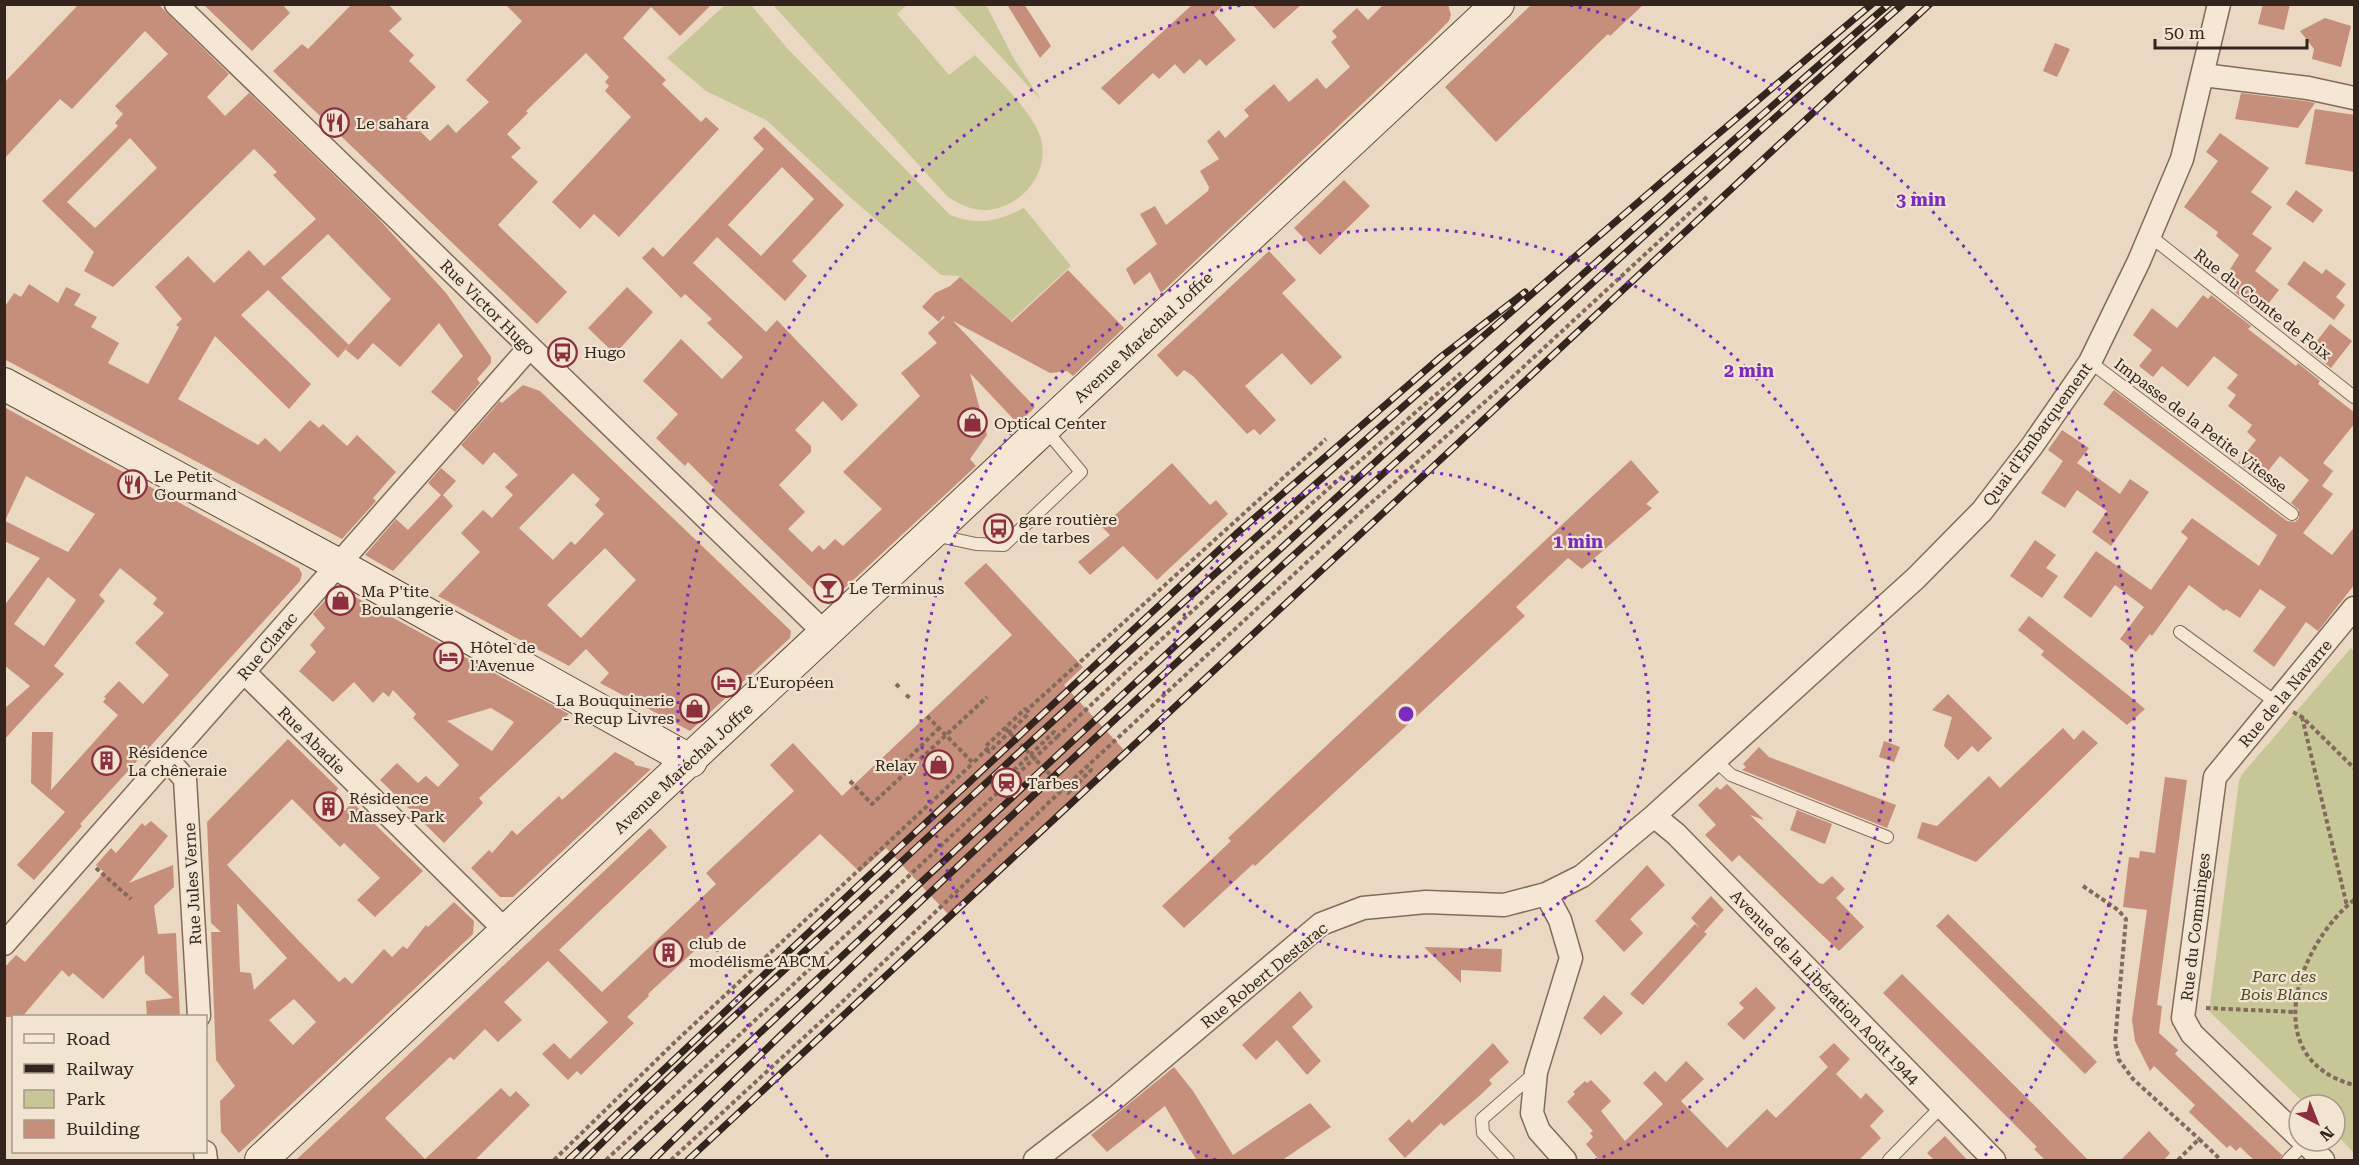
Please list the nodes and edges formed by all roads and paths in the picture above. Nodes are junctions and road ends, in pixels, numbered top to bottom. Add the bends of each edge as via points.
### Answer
1 (176, 4) edge
2 (1498, 4) edge
3 (2219, 4) edge
4 (2203, 75) junction
5 (2355, 98) edge
6 (1708, 196) dead end
7 (2150, 236) junction
8 (529, 348) junction
9 (2090, 362) junction
10 (1461, 373) dead end
11 (4, 384) edge
12 (2355, 397) edge
13 (1045, 429) junction
14 (1326, 439) dead end
15 (2292, 514) dead end
16 (933, 535) junction
17 (337, 564) junction
18 (2355, 608) edge
19 (2180, 632) dead end
20 (826, 634) junction
21 (245, 673) junction
22 (896, 684) dead end
23 (900, 688) dead end
24 (987, 697) dead end
25 (2277, 703) junction
26 (1027, 711) junction
27 (927, 716) dead end
28 (2302, 717) junction
29 (939, 728) junction
30 (1005, 728) junction
31 (946, 735) junction
32 (1058, 736) junction
33 (987, 749) junction
34 (167, 759) junction
35 (1035, 759) junction
36 (1715, 760) junction
37 (691, 761) junction
38 (973, 763) junction
39 (1087, 766) junction
40 (2355, 768) edge
41 (906, 773) junction
42 (2215, 777) joint
43 (850, 781) dead end
44 (1011, 781) junction
45 (1654, 816) junction
46 (1887, 837) dead end
47 (93, 865) dead end
48 (2083, 886) dead end
49 (1546, 894) junction
50 (131, 899) dead end
51 (2355, 900) edge
52 (2347, 906) junction
53 (507, 932) junction
54 (4, 945) edge
55 (2185, 1006) junction
56 (2295, 1012) junction
57 (199, 1015) edge
58 (1536, 1072) junction
59 (2355, 1085) edge
60 (1942, 1106) junction
61 (2287, 1125) edge
62 (2199, 1139) junction
63 (261, 1161) edge
64 (554, 1161) edge
65 (606, 1161) edge
66 (671, 1161) edge
67 (1035, 1161) edge
68 (1508, 1161) edge
69 (1564, 1161) edge
70 (1889, 1161) edge
71 (1994, 1161) edge
72 (2178, 1161) edge
73 (2221, 1161) edge

1 - 8 street, Rue Victor Hugo
2 - 13 main road, Avenue Maréchal Joffre
3 - 4 street, Quai d'Embarquement
4 - 5 street
4 - 7 street, Quai d'Embarquement via 2182,159
6 - 39 path
7 - 9 street, Quai d'Embarquement
7 - 12 lane, Rue du Comte de Foix
8 - 17 street, Rue Clarac
8 - 20 street, Rue Victor Hugo
9 - 15 lane, Impasse de la Petite Vitesse
9 - 36 street, Quai d'Embarquement via 1982,511 1916,578
10 - 32 path via 1197,604
11 - 17 main road
13 - 16 main road, Avenue Maréchal Joffre
13 - 16 lane via 1081,472 1004,544 976,544
14 - 26 path
16 - 20 main road, Avenue Maréchal Joffre
17 - 21 street, Rue Clarac
17 - 37 main road
18 - 25 street, Rue de la Navarre
19 - 25 lane
20 - 37 main road, Avenue Maréchal Joffre
21 - 34 street, Rue Clarac
21 - 53 street, Rue Abadie
22 - 23 path
24 - 31 path
25 - 28 path
25 - 42 street, Rue de la Navarre
26 - 30 path
26 - 33 path via 989,752
27 - 29 path
28 - 40 path
28 - 52 path
29 - 31 path
29 - 41 path via 900,767
30 - 33 path
30 - 35 path
31 - 38 path
31 - 41 path
32 - 35 path
32 - 44 path via 1054,732 1007,777
33 - 38 path
34 - 54 street, Rue Clarac
34 - 57 street, Rue Jules Verne via 185,779
35 - 39 path via 1068,793 1091,770
35 - 44 path
36 - 45 street, Quai d'Embarquement
36 - 46 lane via 1731,775
37 - 53 main road, Avenue Maréchal Joffre
38 - 64 path
39 - 66 path
41 - 43 path via 872,804
42 - 55 street, Rue du Comminges
44 - 65 path
45 - 49 street, Rue Robert Destarac via 1582,876
45 - 60 street, Avenue de la Libération Août 1944
47 - 50 path
48 - 62 path via 2126,919 2115,1042 2119,1060 2133,1079
49 - 58 street via 1560,920 1571,958
49 - 67 street, Rue Robert Destarac via 1504,905 1426,902 1363,908 1321,924
51 - 52 path
52 - 56 path via 2317,943 2296,998
53 - 63 main road, Avenue Maréchal Joffre
55 - 56 path
55 - 61 street, Rue du Comminges via 2183,1018 2193,1034
56 - 59 path via 2303,1051 2322,1070
58 - 68 lane via 1482,1119 1483,1133
58 - 69 street via 1532,1113 1539,1131
60 - 70 lane
60 - 71 street, Avenue de la Libération Août 1944
62 - 72 path
62 - 73 path

